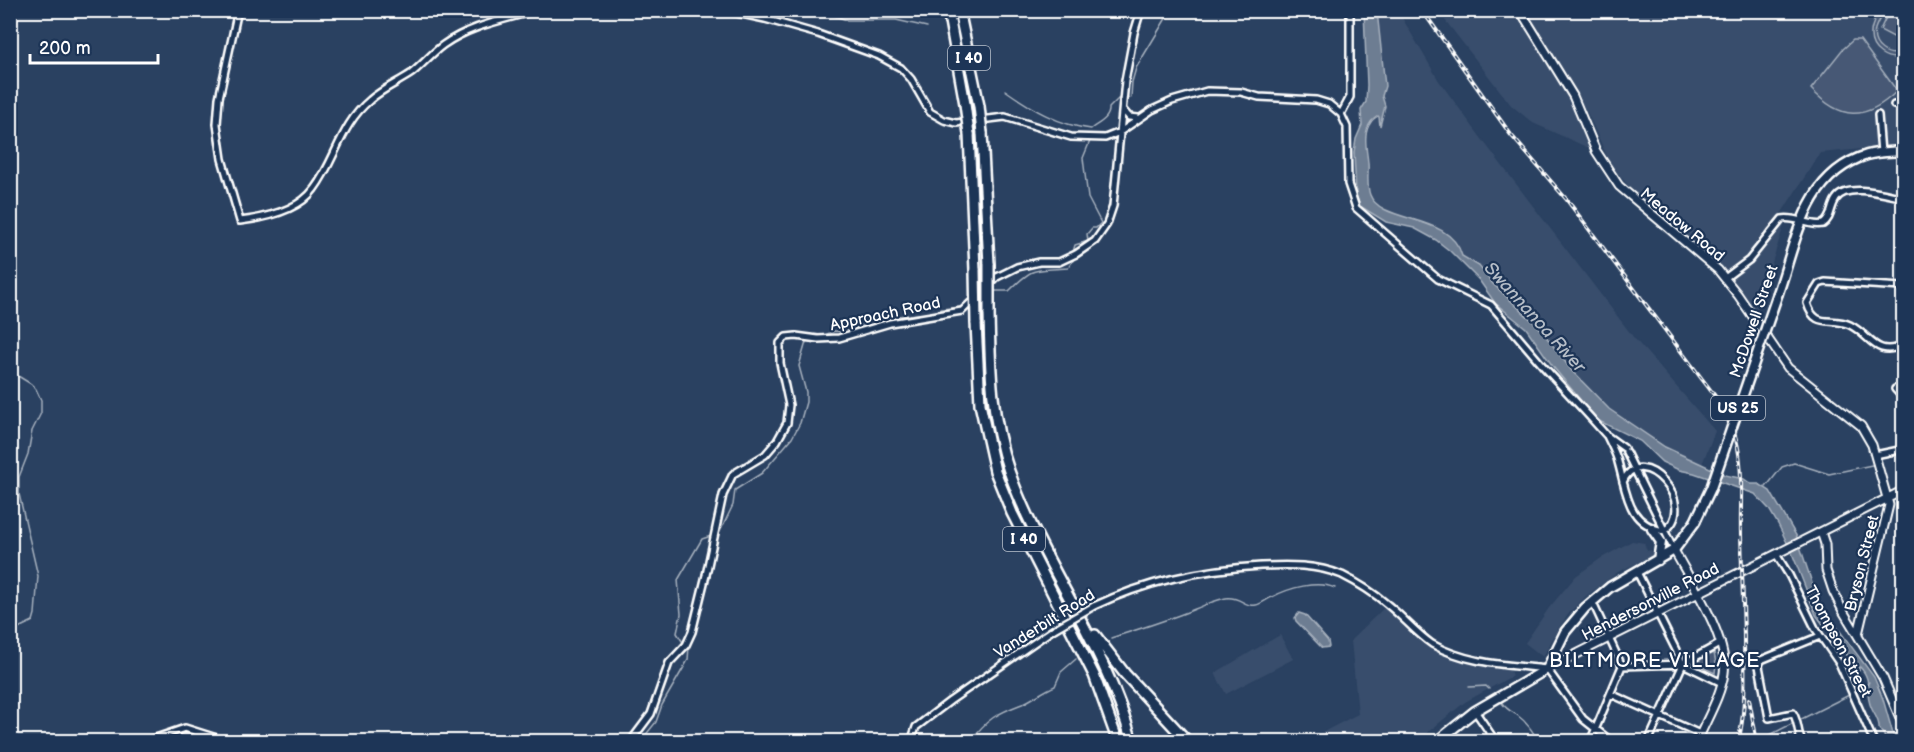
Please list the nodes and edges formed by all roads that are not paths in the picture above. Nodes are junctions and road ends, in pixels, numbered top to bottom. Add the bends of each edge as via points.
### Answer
1 (238, 10) edge
2 (537, 10) edge
3 (723, 10) edge
4 (948, 10) edge
5 (959, 10) edge
6 (1141, 10) edge
7 (1350, 10) edge
8 (1520, 10) edge
9 (1894, 105) dead end
10 (1904, 106) edge
11 (1123, 110) junction
12 (1341, 114) junction
13 (1878, 115) dead end
14 (1138, 118) junction
15 (1120, 132) junction
16 (1904, 151) edge
17 (1881, 153) junction
18 (1904, 200) edge
19 (1802, 222) junction
20 (1725, 278) junction
21 (1903, 286) edge
22 (1904, 345) edge
23 (1895, 389) dead end
24 (1904, 399) edge
25 (1606, 435) junction
26 (1904, 449) edge
27 (1875, 455) junction
28 (1634, 470) junction
29 (1623, 482) junction
30 (1904, 490) edge
31 (1887, 498) junction
32 (1652, 529) junction
33 (1664, 531) junction
34 (1821, 532) junction
35 (1674, 550) junction
36 (1780, 553) junction
37 (1658, 560) junction
38 (1637, 572) junction
39 (1698, 593) junction
40 (1592, 601) junction
41 (1659, 613) junction
42 (1081, 618) junction
43 (1858, 634) junction
44 (1820, 636) junction
45 (1611, 638) junction
46 (1721, 643) junction
47 (1683, 663) junction
48 (1622, 666) junction
49 (1547, 669) junction
50 (1722, 683) junction
51 (1611, 694) junction
52 (1475, 711) junction
53 (1660, 717) junction
54 (1111, 718) junction
55 (1904, 728) edge
56 (1595, 729) junction
57 (1700, 734) junction
58 (144, 741) edge
59 (229, 741) edge
60 (630, 741) edge
61 (911, 741) edge
62 (1113, 741) edge
63 (1118, 741) edge
64 (1132, 741) edge
65 (1188, 741) edge
66 (1436, 741) edge
67 (1497, 741) edge
68 (1590, 741) edge
69 (1612, 741) edge
70 (1648, 741) edge
71 (1697, 741) edge
72 (1802, 741) edge
73 (1874, 741) edge

1 - 2 street via 217,124 222,159 240,221 260,219 286,209 314,190 355,115 441,46 477,26
3 - 15 street via 818,34 885,59 901,68 930,112 944,120 956,123 1005,117 1071,137 1105,138
4 - 54 highway, I 40, bridge via 969,134 980,404 995,471 1022,534 1090,665
5 - 42 highway, I 40, bridge via 982,133 993,402 1009,470 1026,512
6 - 11 street via 1125,81
7 - 12 street via 1350,97
8 - 20 main road, Meadow Road via 1573,96 1610,175 1634,201
9 - 10 street
11 - 14 street via 1129,117
11 - 15 street
12 - 14 street via 1316,100 1220,90 1190,95
12 - 25 street via 1347,127 1348,184 1356,208 1438,279 1491,305
13 - 17 street
14 - 15 street
15 - 60 street, Approach Road via 1113,206 1107,224 1095,241 1077,254 1059,262 1017,267 998,277 962,311 839,338 786,336 780,343 789,405 787,423 765,454 733,474 723,495 692,632 669,663 651,714
16 - 17 main road, McDowell Street / US 25
17 - 19 main road, McDowell Street / US 25 via 1856,159 1828,176
18 - 19 street via 1868,191 1843,193 1834,201 1825,223
19 - 20 street via 1782,219 1749,260
19 - 35 main road, McDowell Street / US 25, bridge via 1711,488 1695,522
20 - 27 main road, Meadow Road via 1785,365 1861,426
21 - 22 street via 1825,282 1819,284 1807,303 1813,317 1852,326 1876,346 1892,350
23 - 24 street
25 - 28 street via 1625,450
25 - 29 street
26 - 27 street
27 - 31 main road, Meadow Road
28 - 29 street via 1626,474
28 - 33 street
28 - 33 street via 1648,469 1668,484 1675,516 1672,526
29 - 32 street via 1634,515
30 - 31 main road, Hendersonville Road
31 - 34 main road, Hendersonville Road
31 - 43 main road, Bryson Street via 1887,516
32 - 33 street
32 - 37 main road via 1661,542
33 - 35 street
34 - 36 main road, Hendersonville Road
34 - 43 main road via 1826,570 1843,611
35 - 37 main road, US 25
35 - 39 main road
36 - 39 main road, Hendersonville Road
36 - 44 street, Thompson Street
37 - 38 main road, US 25
38 - 40 main road, US 25
38 - 41 street
39 - 41 main road, Hendersonville Road
39 - 46 main road
40 - 45 street
40 - 49 main road, US 25 via 1565,632
41 - 45 main road, Hendersonville Road
41 - 47 street
42 - 64 highway, I 40 via 1112,682
42 - 65 highway via 1125,674
43 - 55 main road via 1883,678
44 - 72 street via 1761,660 1759,666 1769,718 1793,713
44 - 73 street, Thompson Street via 1839,663
45 - 48 street
45 - 49 main road, Hendersonville Road
46 - 47 street
46 - 50 main road via 1725,666
47 - 48 street
47 - 50 street
47 - 53 street
48 - 51 street
49 - 52 main road, Hendersonville Road
49 - 56 street
49 - 61 street, Vanderbilt Road, bridge via 1500,664 1448,651 1431,643 1361,586 1331,571 1295,564 1245,567 1189,574 1146,585 1094,606 950,701 916,727
50 - 57 main road
51 - 53 street
51 - 56 street
52 - 66 main road, Hendersonville Road
52 - 67 street
53 - 57 street
53 - 70 street
54 - 62 highway
54 - 63 highway, I 40
56 - 68 street
56 - 69 street
57 - 71 main road
58 - 59 street via 185,728

